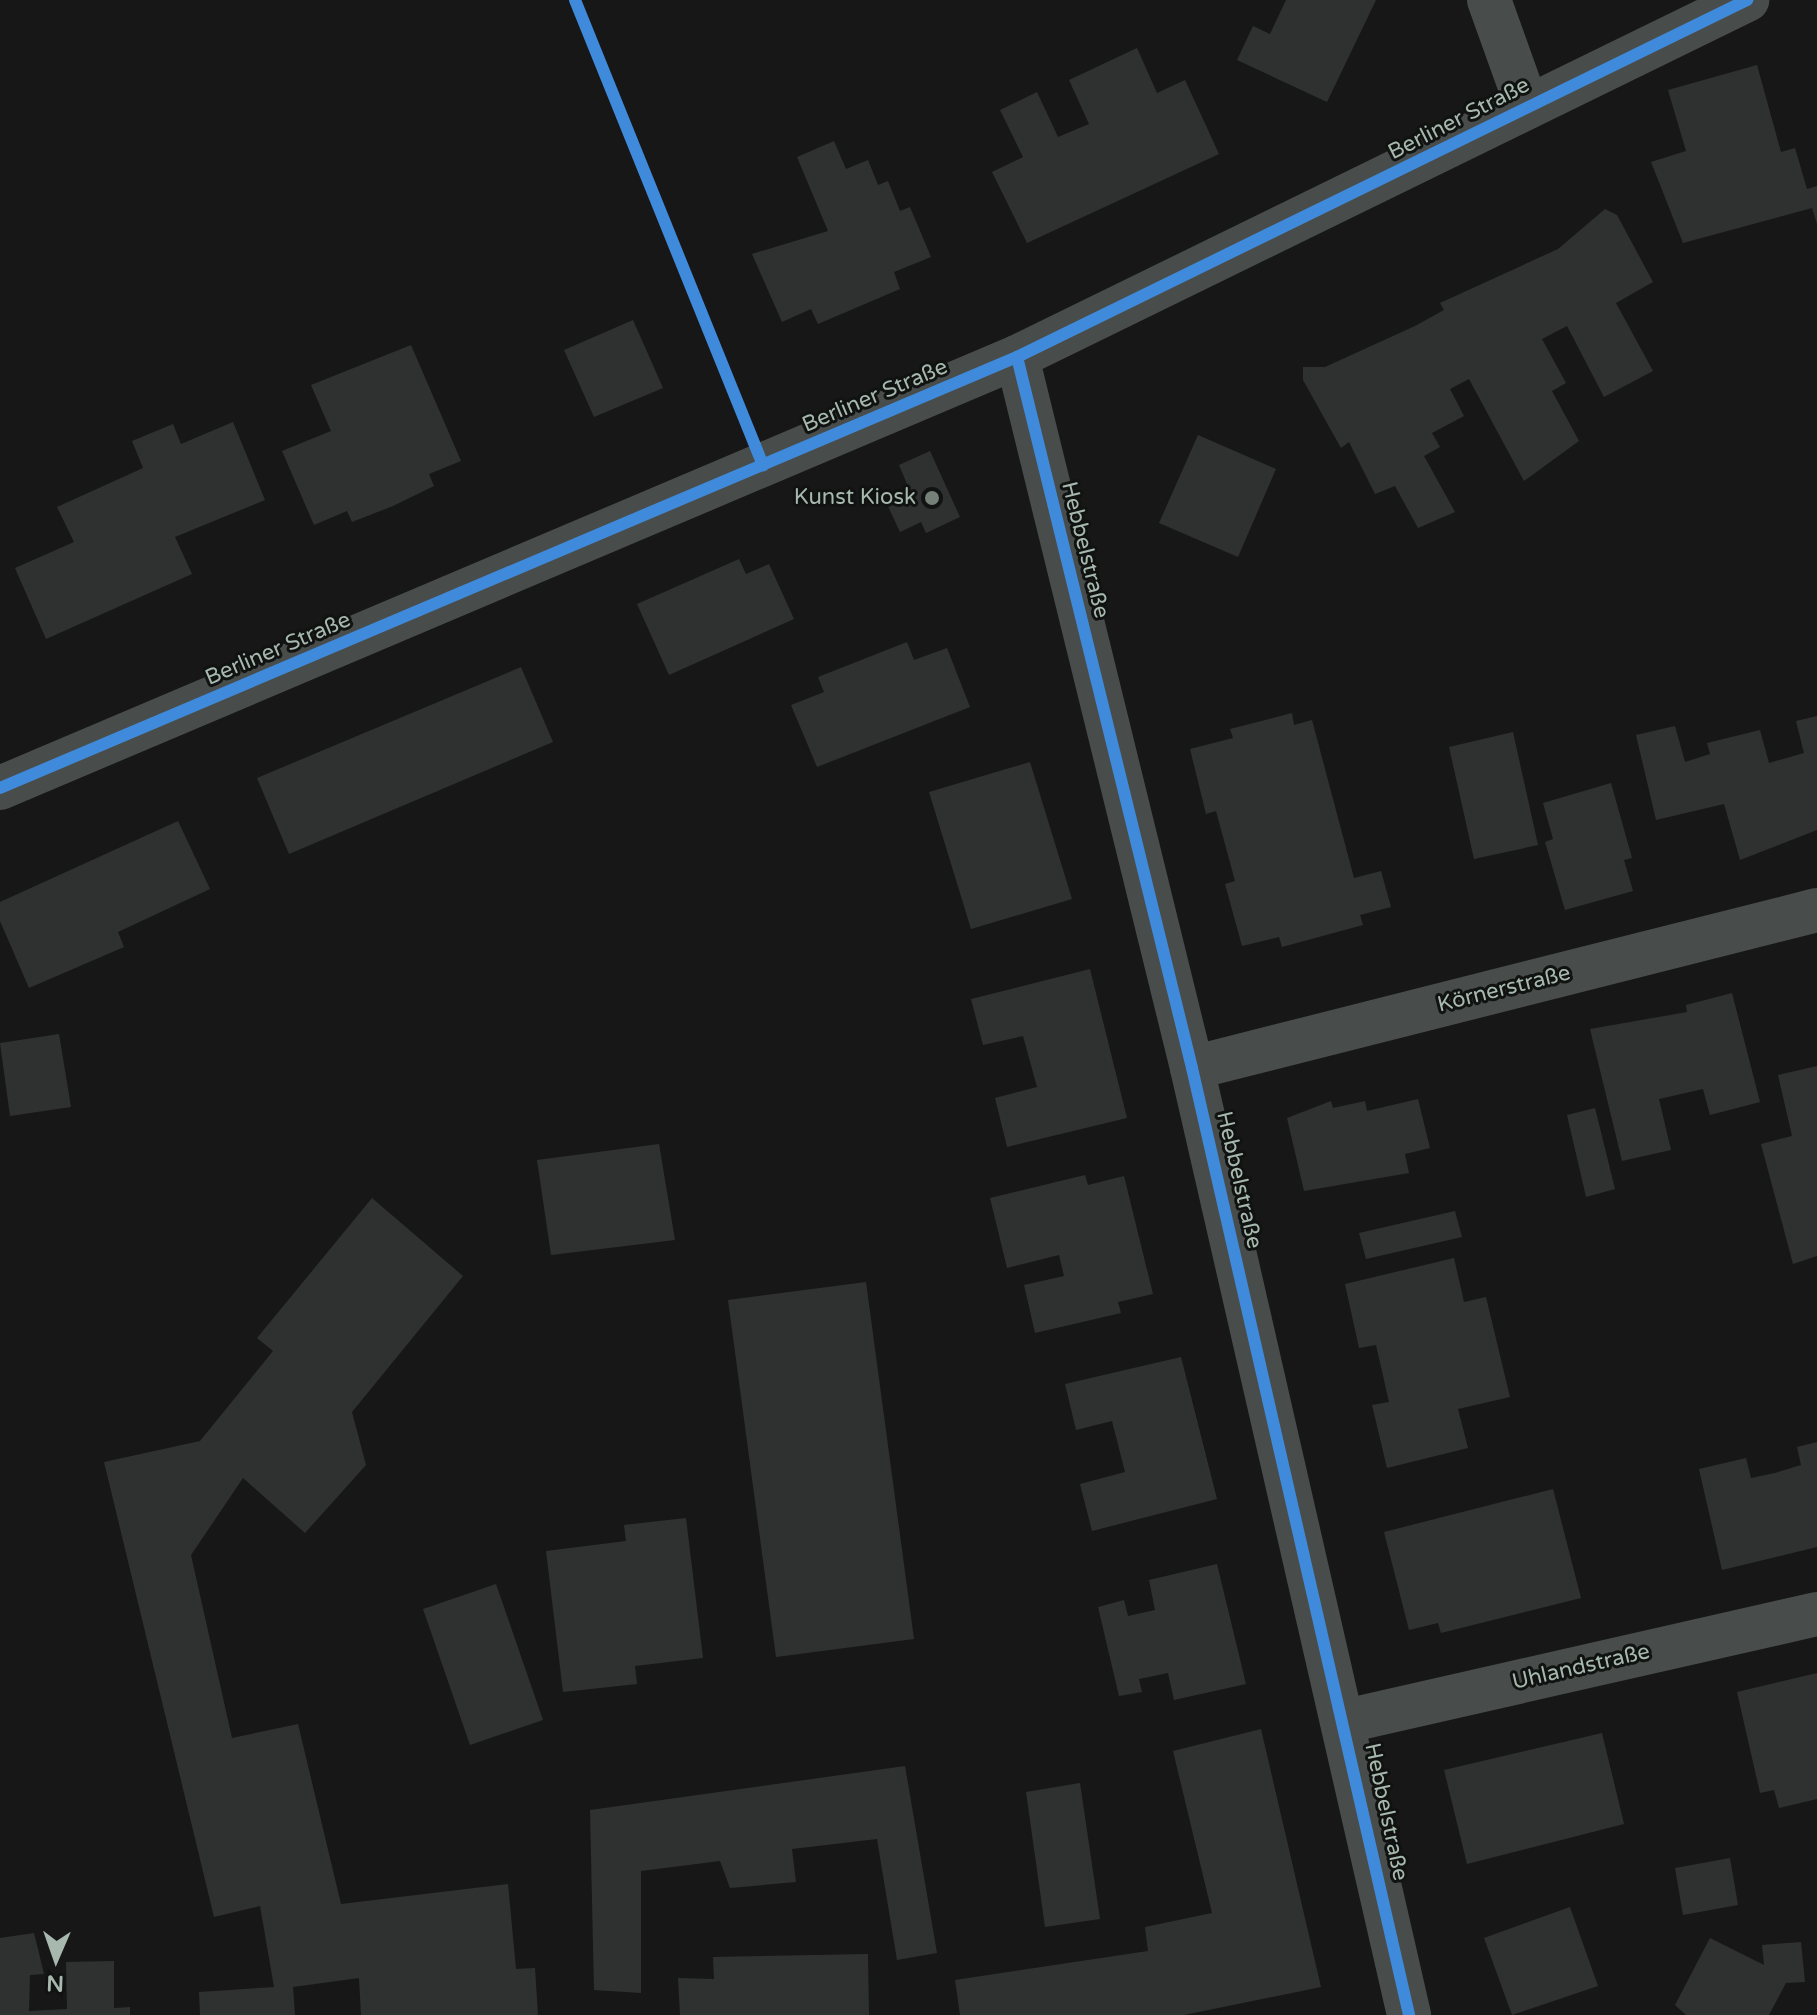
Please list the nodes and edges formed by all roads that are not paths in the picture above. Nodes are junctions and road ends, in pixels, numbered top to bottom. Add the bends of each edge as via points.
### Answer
1 (1489, 0) edge
2 (1747, 0) edge
3 (1527, 106) junction
4 (1017, 357) junction
5 (0, 788) edge
6 (1817, 910) edge
7 (1192, 1068) junction
8 (1817, 1614) edge
9 (1346, 1721) junction
10 (1409, 2015) edge

1 - 3 street
2 - 3 street, Berliner Straße
3 - 4 street, Berliner Straße via 1270,239
4 - 5 street, Berliner Straße
4 - 7 street, Hebbelstraße
6 - 7 street, Körnerstraße
7 - 9 street, Hebbelstraße
8 - 9 street, Uhlandstraße
9 - 10 street, Hebbelstraße

